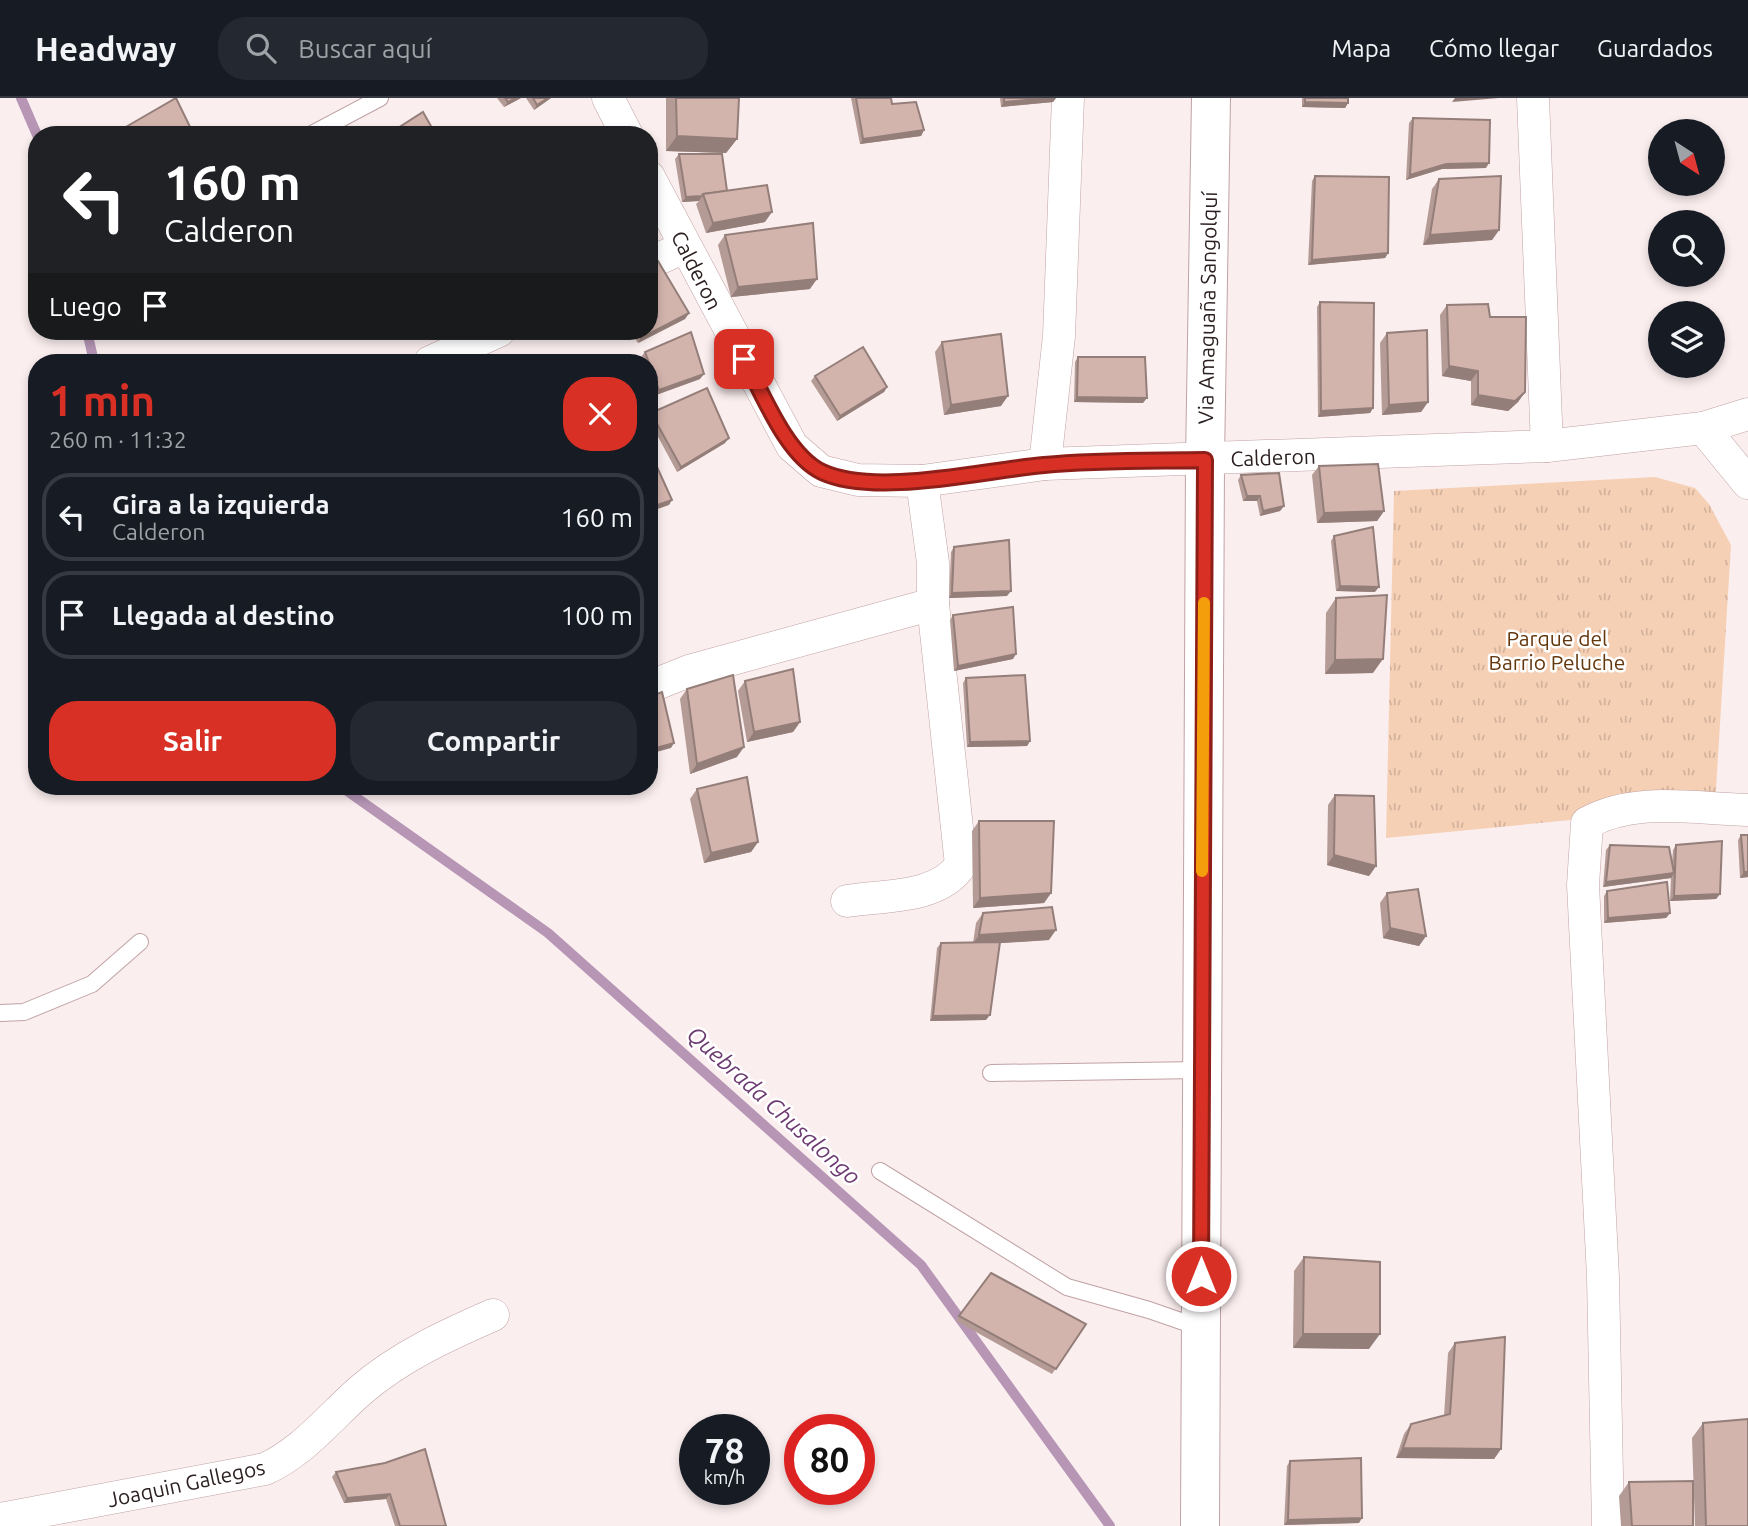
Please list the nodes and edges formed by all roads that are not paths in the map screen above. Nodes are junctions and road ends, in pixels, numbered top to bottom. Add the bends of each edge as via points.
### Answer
1 (380, 98) edge
2 (608, 98) edge
3 (1068, 98) edge
4 (1211, 98) edge
5 (1533, 98) edge
6 (327, 126) edge
7 (622, 126) edge
8 (658, 194) edge
9 (685, 247) junction
10 (658, 259) edge
11 (479, 340) edge
12 (448, 354) edge
13 (1748, 414) edge
14 (1703, 428) junction
15 (1547, 446) junction
16 (1205, 460) junction
17 (1045, 464) junction
18 (922, 481) junction
19 (1748, 483) edge
20 (933, 604) junction
21 (658, 683) edge
22 (1748, 806) edge
23 (847, 901) dead end
24 (140, 942) dead end
25 (0, 1013) edge
26 (1201, 1070) junction
27 (991, 1073) dead end
28 (880, 1171) dead end
29 (493, 1315) dead end
30 (1201, 1328) junction
31 (112, 1513) edge
32 (0, 1519) edge
33 (1200, 1526) edge
34 (1608, 1526) edge

1 - 6 lane
2 - 7 street
3 - 17 street via 1059,336
4 - 16 highway, Via Amaguaña Sangolquí
5 - 15 street
8 - 9 street, Calderon
9 - 10 street
9 - 18 street, Calderon via 792,446 821,471 858,480
11 - 12 street
13 - 14 street, Calderon
14 - 15 street, Calderon
14 - 19 street
15 - 16 street, Calderon
16 - 17 street, Calderon
16 - 26 highway, Via Amaguaña Sangolquí
17 - 18 street, Calderon
18 - 20 street via 933,563
20 - 21 street
20 - 23 street via 961,864 953,877 934,888
22 - 34 street via 1630,806 1587,823 1583,885 1603,1277
24 - 25 lane via 92,985 24,1013
26 - 27 lane
26 - 30 highway, Via Amaguaña Sangolquí
28 - 30 lane via 1067,1287
29 - 31 street, Joaquin Gallegos via 432,1342 363,1388 288,1459
30 - 33 highway, Via Amaguaña Sangolquí
31 - 32 street, Joaquin Gallegos

